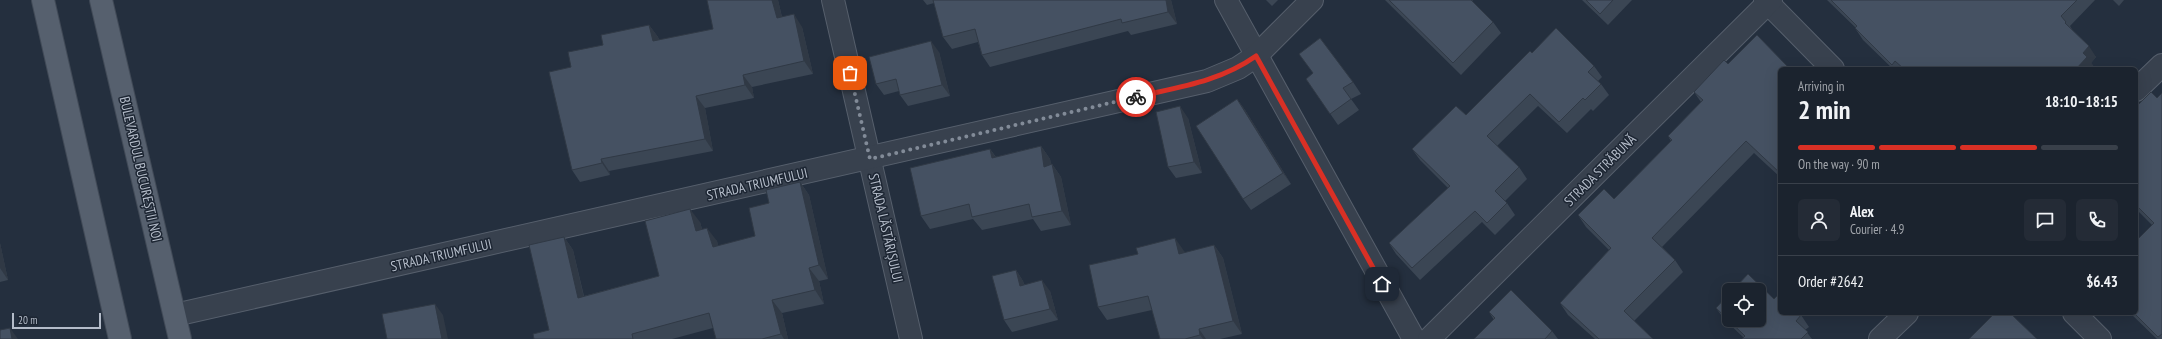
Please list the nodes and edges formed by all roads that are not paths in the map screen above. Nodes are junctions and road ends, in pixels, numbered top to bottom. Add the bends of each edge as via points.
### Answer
1 (43, 0) edge
2 (101, 0) edge
3 (833, 0) edge
4 (1226, 0) edge
5 (1312, 0) edge
6 (1768, 1) edge
7 (1256, 56) junction
8 (2162, 65) edge
9 (1831, 67) edge
10 (2138, 88) edge
11 (870, 159) junction
12 (175, 315) junction
13 (1905, 315) edge
14 (2076, 315) edge
15 (120, 339) edge
16 (180, 339) edge
17 (911, 339) edge
18 (1414, 339) edge
19 (1429, 339) edge
20 (1880, 339) edge
21 (2100, 339) edge

1 - 15 main road
2 - 12 main road, BULEVARDUL BUCUREȘTII NOI
3 - 11 street, STRADA LĂSTĂRIȘULUI
4 - 7 street
5 - 7 street, STRADA TRIUMFULUI
6 - 9 street
6 - 19 street, STRADA STRĂBUNĂ
7 - 11 street, STRADA TRIUMFULUI via 1238,68 1207,81
7 - 18 street
8 - 10 street
11 - 12 street, STRADA TRIUMFULUI
11 - 17 street, STRADA LĂSTĂRIȘULUI
12 - 16 main road, BULEVARDUL BUCUREȘTII NOI
13 - 20 street
14 - 21 street

